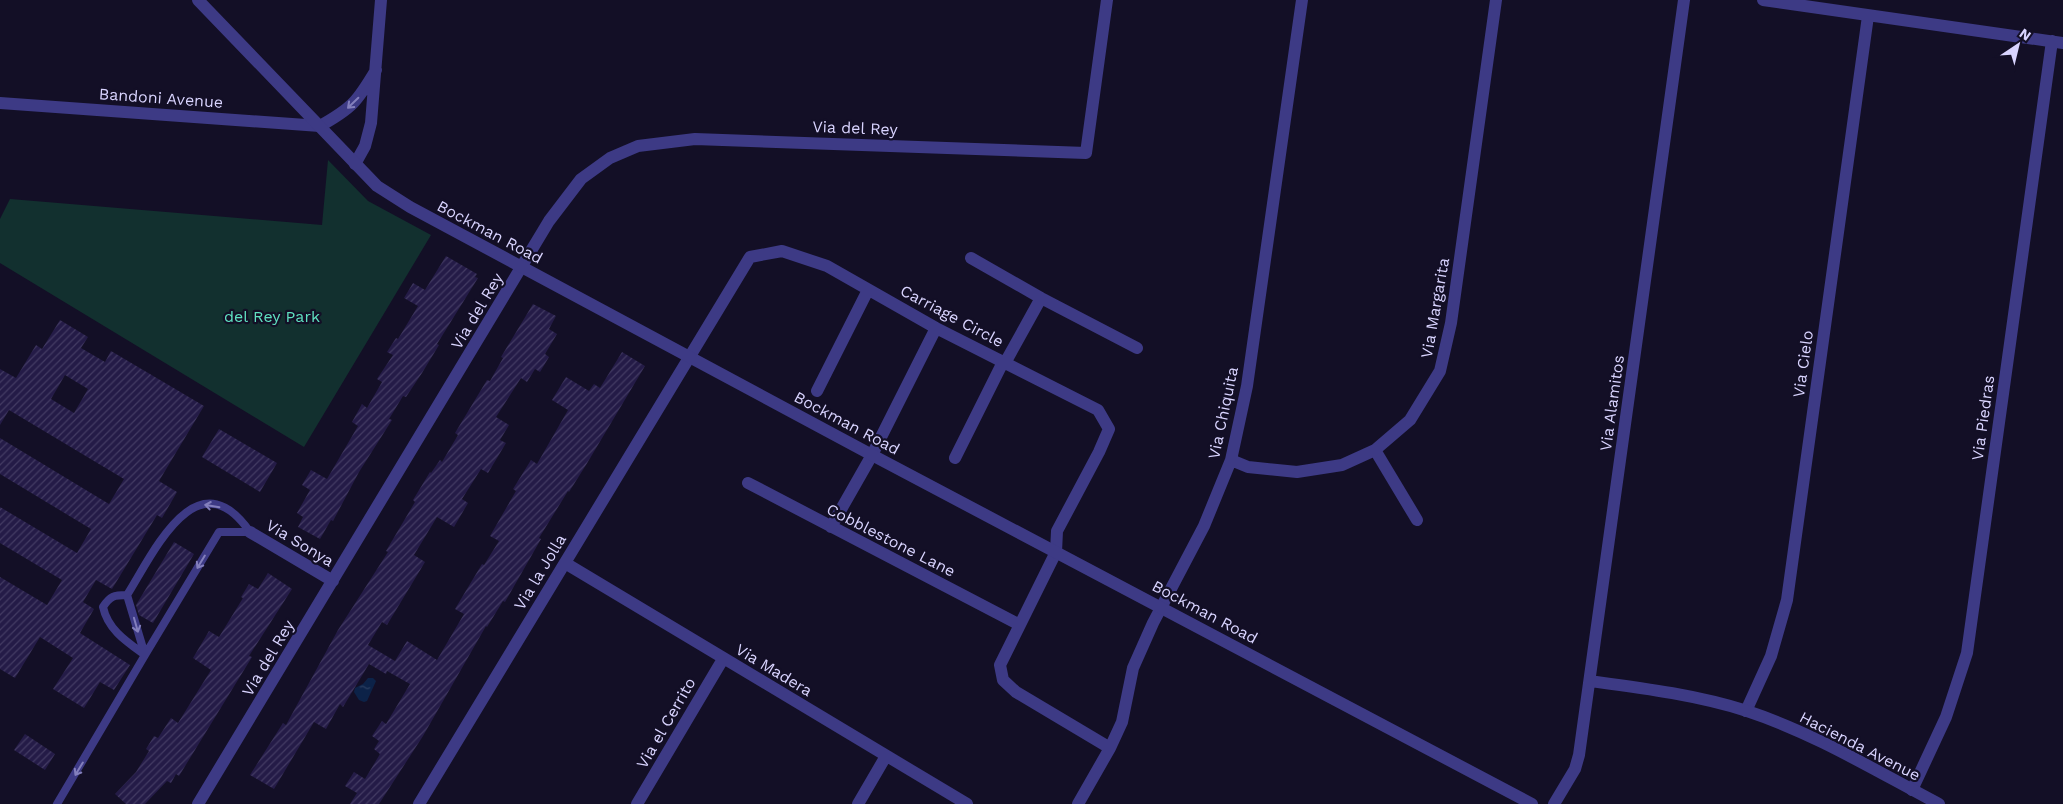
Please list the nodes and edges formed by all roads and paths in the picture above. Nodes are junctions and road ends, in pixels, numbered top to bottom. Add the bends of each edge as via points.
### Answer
1 (198, 0) edge
2 (381, 0) edge
3 (1107, 0) edge
4 (1302, 0) edge
5 (1496, 0) edge
6 (1684, 0) edge
7 (1763, 0) edge
8 (1868, 16) junction
9 (2058, 42) edge
10 (376, 70) junction
11 (0, 103) edge
12 (320, 126) junction
13 (355, 164) junction
14 (970, 258) dead end
15 (522, 268) junction
16 (868, 290) junction
17 (1041, 298) junction
18 (936, 328) junction
19 (1137, 348) dead end
20 (688, 356) junction
21 (1004, 362) junction
22 (817, 391) dead end
23 (1375, 450) junction
24 (872, 455) junction
25 (955, 458) dead end
26 (1231, 460) junction
27 (748, 483) dead end
28 (1417, 520) dead end
29 (831, 527) junction
30 (250, 532) junction
31 (1056, 552) junction
32 (565, 563) junction
33 (333, 581) junction
34 (127, 595) junction
35 (1161, 607) junction
36 (1018, 624) junction
37 (145, 655) junction
38 (722, 659) junction
39 (1590, 681) junction
40 (1746, 711) junction
41 (1110, 748) junction
42 (886, 756) junction
43 (1912, 790) junction
44 (57, 804) edge
45 (198, 804) edge
46 (418, 804) edge
47 (637, 804) edge
48 (858, 804) edge
49 (967, 804) edge
50 (1078, 804) edge
51 (1532, 804) edge
52 (1554, 804) edge
53 (1939, 804) edge

1 - 12 street, Bockman Road
2 - 10 street
3 - 15 street, Via del Rey via 1086,153 695,139 638,146 610,158 581,178
4 - 26 street, Via Chiquita via 1248,386
5 - 23 street, Via Margarita via 1451,322 1440,371 1410,420
6 - 39 street, Via Alamitos
7 - 8 street
8 - 9 street
8 - 40 street, Via Cielo via 1787,600 1771,656
9 - 43 street, Via Piedras via 1967,653 1946,717
10 -> 12 street via 360,98
10 - 13 street via 371,123
11 - 12 street, Bandoni Avenue
12 - 13 street, Bockman Road
13 - 15 street, Bockman Road via 377,186 410,207
14 - 17 street
15 - 20 street, Bockman Road
15 - 33 street, Via del Rey
16 - 18 street, Carriage Circle
16 - 20 street, Carriage Circle via 827,266 782,250 750,257
16 - 22 street
17 - 19 street
17 - 21 street
18 - 21 street, Carriage Circle
18 - 24 street
20 - 24 street, Bockman Road
20 - 32 street, Via la Jolla
21 - 25 street
21 - 31 street, Carriage Circle via 1098,410 1109,429 1057,531
23 - 26 street, Via Margarita via 1342,465 1297,472 1248,467
23 - 28 street
24 - 29 street
24 - 31 street, Bockman Road
26 - 35 street, Via Chiquita via 1204,526
27 - 29 street, Cobblestone Lane
29 - 36 street, Cobblestone Lane
30 - 33 street, Via Sonya
30 -> 34 lane via 240,518 222,507 207,503 191,508 172,524
30 -> 37 lane via 219,532
31 - 35 street, Bockman Road
31 - 36 street
32 - 38 street, Via Madera
32 - 46 street, Via la Jolla
33 - 45 street, Via del Rey
34 -> 37 lane
34 - 37 lane via 114,595 108,599 102,607 105,618 117,634
35 - 41 street, Via Chiquita via 1133,668 1122,722
35 - 51 street, Bockman Road
36 - 41 street via 1000,664 1003,680 1016,692
37 -> 44 lane
38 - 42 street, Via Madera
38 - 47 street, Via el Cerrito
39 - 40 street, Hacienda Avenue via 1655,690
39 - 52 street, Via Alamitos via 1575,769
40 - 43 street, Hacienda Avenue via 1810,736
41 - 50 street, Via Chiquita
42 - 48 street
42 - 49 street, Via Madera
43 - 53 street, Hacienda Avenue

